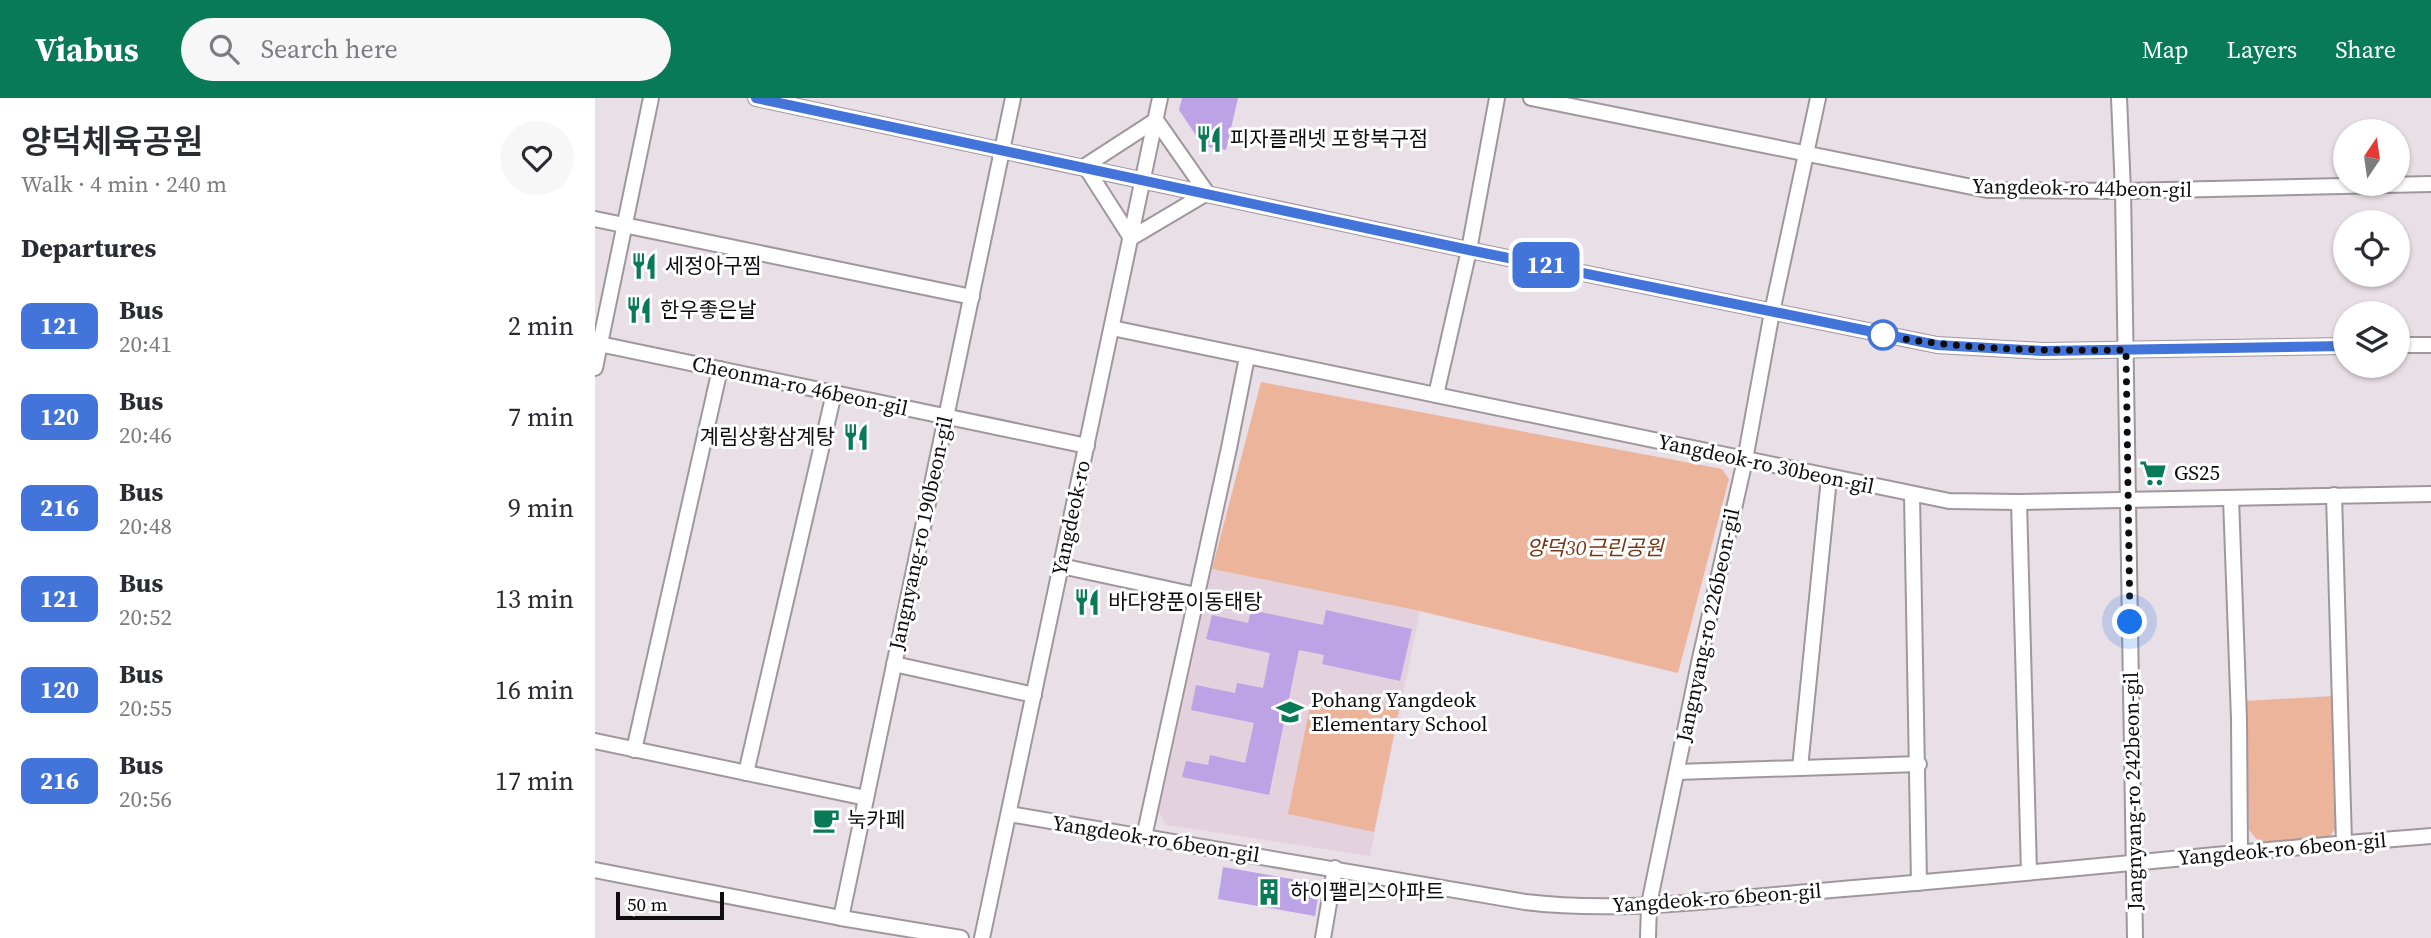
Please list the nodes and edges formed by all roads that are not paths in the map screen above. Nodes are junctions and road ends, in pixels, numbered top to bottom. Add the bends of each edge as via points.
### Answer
1 (651, 98) edge
2 (756, 98) edge
3 (1013, 98) edge
4 (1160, 98) edge
5 (1497, 98) edge
6 (1531, 98) edge
7 (1818, 98) edge
8 (2119, 98) edge
9 (1156, 120) junction
10 (1002, 149) junction
11 (1805, 154) junction
12 (1085, 166) junction
13 (1143, 179) junction
14 (2431, 184) edge
15 (2123, 191) junction
16 (1207, 192) junction
17 (595, 219) edge
18 (625, 225) junction
19 (1131, 238) junction
20 (1469, 250) junction
21 (972, 297) junction
22 (1772, 312) junction
23 (1112, 328) junction
24 (598, 344) edge
25 (2410, 345) edge
26 (2431, 345) edge
27 (2333, 346) edge
28 (2126, 350) junction
29 (1247, 357) junction
30 (595, 368) edge
31 (720, 369) junction
32 (834, 393) junction
33 (1436, 395) junction
34 (946, 416) junction
35 (1087, 446) junction
36 (1745, 460) junction
37 (1829, 478) junction
38 (2431, 494) edge
39 (1912, 495) junction
40 (2334, 495) junction
41 (2231, 498) junction
42 (2129, 499) junction
43 (2019, 502) junction
44 (1061, 566) junction
45 (1196, 596) junction
46 (894, 664) junction
47 (1034, 695) junction
48 (595, 741) edge
49 (634, 750) junction
50 (1919, 764) junction
51 (1800, 768) junction
52 (1677, 772) junction
53 (746, 773) junction
54 (866, 798) junction
55 (1009, 814) junction
56 (2431, 836) edge
57 (1144, 837) junction
58 (2344, 843) junction
59 (2240, 854) junction
60 (2134, 864) junction
61 (1335, 868) junction
62 (595, 870) edge
63 (2029, 872) junction
64 (1919, 883) junction
65 (1649, 904) junction
66 (841, 918) junction
67 (961, 938) edge
68 (982, 938) edge
69 (1323, 938) edge
70 (1649, 938) edge
71 (2135, 938) edge

1 - 18 street
2 - 10 street
3 - 10 street, Jangnyang-ro 190beon-gil
4 - 9 street, Yangdeok-ro
5 - 20 street
6 - 11 street, Yangdeok-ro 44beon-gil
7 - 11 street, Jangnyang-ro 226beon-gil
8 - 15 street, Jangnyang-ro 242beon-gil
9 - 12 street
9 - 13 street, Yangdeok-ro
9 - 16 street
10 - 12 street
10 - 21 street, Jangnyang-ro 190beon-gil
11 - 15 street, Yangdeok-ro 44beon-gil via 1987,190
11 - 22 street, Jangnyang-ro 226beon-gil
12 - 13 street
12 - 19 street
13 - 16 street
13 - 19 street, Yangdeok-ro
14 - 15 street, Yangdeok-ro 44beon-gil
15 - 28 street, Jangnyang-ro 242beon-gil
16 - 19 street
16 - 20 street
17 - 18 street
18 - 21 street
18 - 24 street
19 - 23 street, Yangdeok-ro
20 - 22 street
20 - 33 street
21 - 34 street, Jangnyang-ro 190beon-gil
22 - 28 street via 1937,345 2019,351
22 - 36 street, Jangnyang-ro 226beon-gil
23 - 29 street, Yangdeok-ro 30beon-gil
23 - 35 street, Yangdeok-ro
24 - 30 street
24 - 31 street, Cheonma-ro 46beon-gil
25 - 26 street
27 - 28 street
28 - 42 street, Jangnyang-ro 242beon-gil
29 - 33 street, Yangdeok-ro 30beon-gil
29 - 45 street
31 - 32 street, Cheonma-ro 46beon-gil
31 - 49 street
32 - 34 street, Cheonma-ro 46beon-gil
32 - 53 street
33 - 36 street, Yangdeok-ro 30beon-gil
34 - 35 street, Cheonma-ro 46beon-gil
34 - 46 street, Jangnyang-ro 190beon-gil
35 - 44 street, Yangdeok-ro
36 - 37 street, Yangdeok-ro 30beon-gil
36 - 52 street, Jangnyang-ro 226beon-gil
37 - 39 street, Yangdeok-ro 30beon-gil
37 - 51 street
38 - 40 street, Yangdeok-ro 30beon-gil
39 - 43 street, Yangdeok-ro 30beon-gil via 1949,501
39 - 50 street
40 - 41 street, Yangdeok-ro 30beon-gil
40 - 58 street
41 - 42 street, Yangdeok-ro 30beon-gil
41 - 59 street
42 - 43 street, Yangdeok-ro 30beon-gil
42 - 60 street, Jangnyang-ro 242beon-gil
43 - 63 street
44 - 45 street
44 - 47 street, Yangdeok-ro
45 - 57 street
46 - 47 street
46 - 54 street, Jangnyang-ro 190beon-gil
47 - 55 street, Yangdeok-ro
48 - 49 street
49 - 53 street
50 - 51 street
50 - 64 street
51 - 52 street
52 - 65 street, Jangnyang-ro 226beon-gil
53 - 54 street
54 - 66 street, Jangnyang-ro 190beon-gil
55 - 57 street, Yangdeok-ro 6beon-gil
55 - 68 street, Yangdeok-ro
56 - 58 street, Yangdeok-ro 6beon-gil
57 - 61 street, Yangdeok-ro 6beon-gil
58 - 59 street, Yangdeok-ro 6beon-gil
59 - 60 street, Yangdeok-ro 6beon-gil
60 - 63 street, Yangdeok-ro 6beon-gil
60 - 71 street, Jangnyang-ro 242beon-gil
61 - 65 street, Yangdeok-ro 6beon-gil via 1551,905
61 - 69 street
62 - 66 street
63 - 64 street, Yangdeok-ro 6beon-gil
64 - 65 street, Yangdeok-ro 6beon-gil
65 - 70 street, Jangnyang-ro 226beon-gil
66 - 67 street

